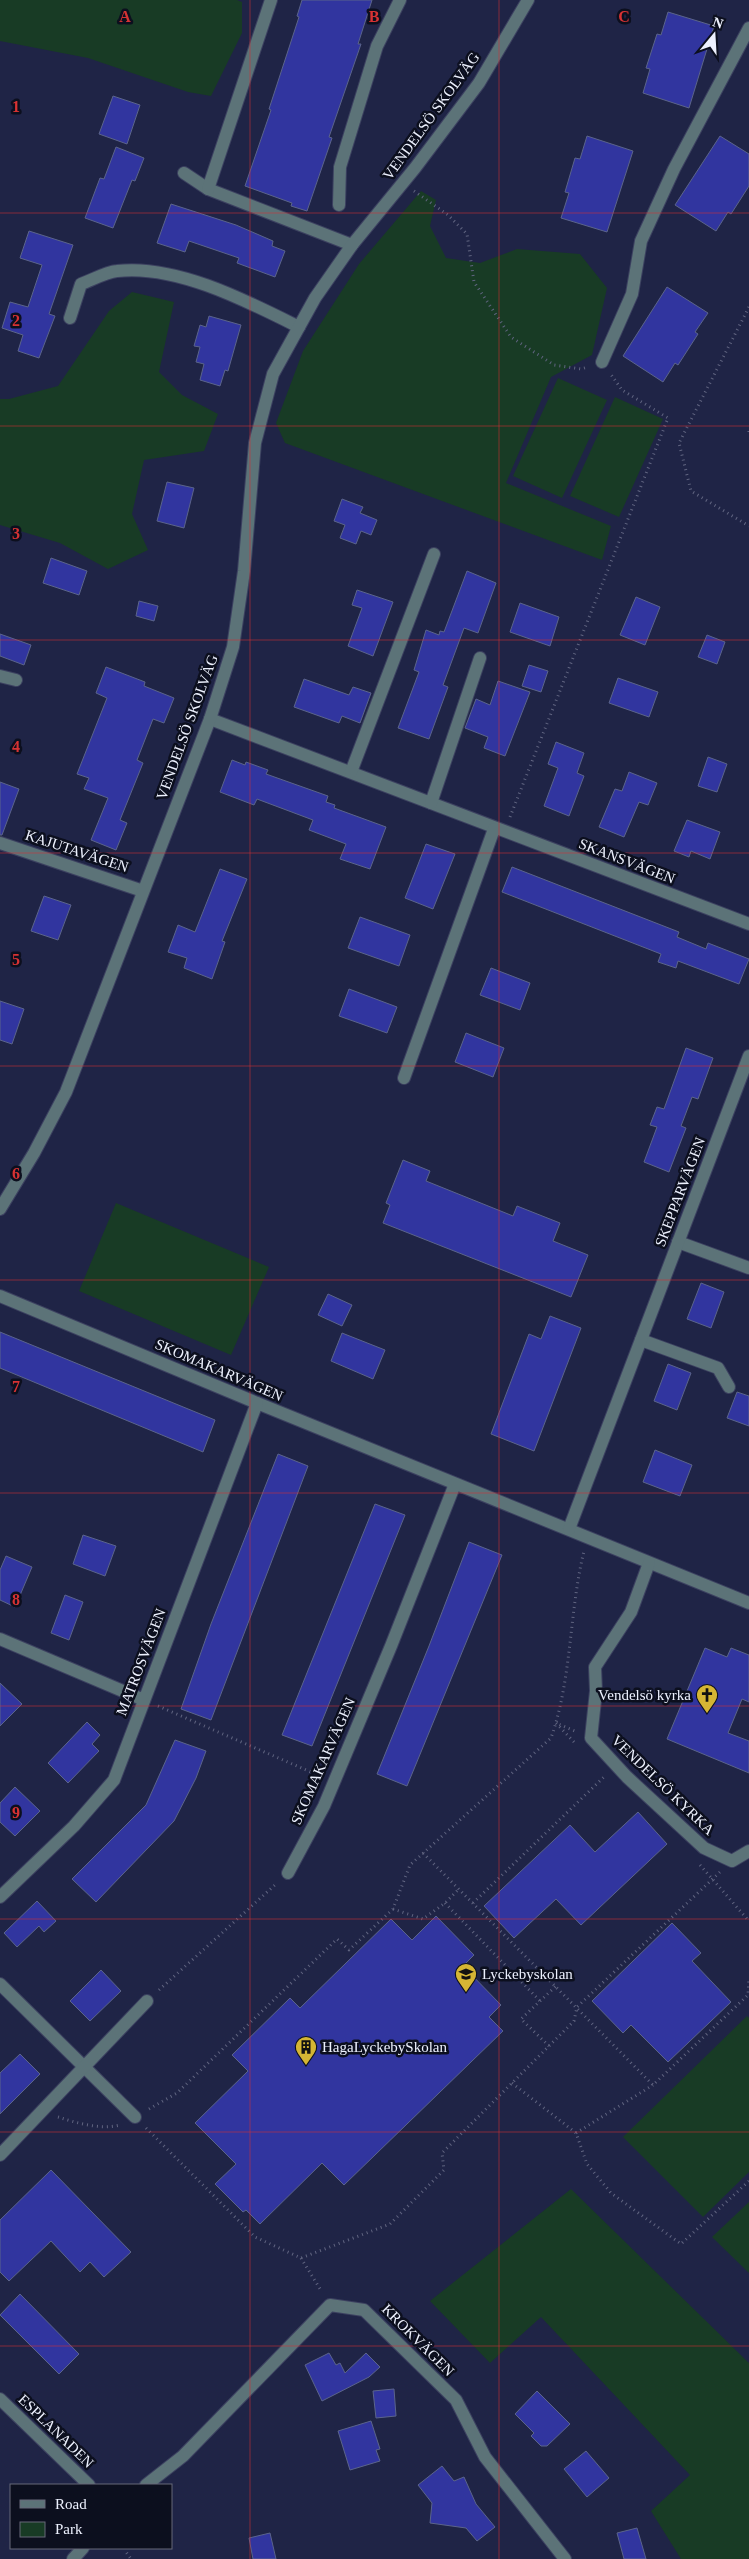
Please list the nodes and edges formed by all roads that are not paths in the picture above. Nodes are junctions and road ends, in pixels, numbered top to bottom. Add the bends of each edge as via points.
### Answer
1 (271, 0) edge
2 (400, 0) edge
3 (528, 0) edge
4 (749, 28) edge
5 (184, 173) dead end
6 (208, 189) junction
7 (339, 205) dead end
8 (352, 245) junction
9 (70, 318) dead end
10 (299, 326) junction
11 (602, 362) road end
12 (434, 554) dead end
13 (480, 658) dead end
14 (0, 676) edge
15 (16, 680) dead end
16 (210, 720) junction
17 (351, 772) junction
18 (431, 803) junction
19 (499, 830) junction
20 (0, 843) edge
21 (143, 891) junction
22 (749, 924) edge
23 (749, 1056) edge
24 (404, 1078) dead end
25 (0, 1209) edge
26 (678, 1242) junction
27 (749, 1268) edge
28 (0, 1296) edge
29 (641, 1340) junction
30 (729, 1387) dead end
31 (257, 1403) junction
32 (455, 1484) junction
33 (569, 1529) junction
34 (649, 1563) junction
35 (749, 1603) edge
36 (0, 1639) edge
37 (144, 1700) junction
38 (749, 1851) edge
39 (288, 1873) road end
40 (0, 1896) edge
41 (0, 1984) edge
42 (147, 2001) road end
43 (85, 2068) junction
44 (135, 2116) road end
45 (0, 2155) edge
46 (0, 2399) edge
47 (88, 2484) edge
48 (147, 2484) edge
49 (82, 2549) edge
50 (73, 2559) edge
51 (565, 2559) edge

1 - 6 street
2 - 7 street via 377,46 340,167
3 - 8 street, VENDELSÖ SKOLVÄG via 478,83
4 - 11 street via 674,169 641,241 632,294
5 - 6 street
6 - 8 street
8 - 10 street, VENDELSÖ SKOLVÄG
9 - 10 street via 81,284 116,271 148,271 192,281 244,300
10 - 16 street, VENDELSÖ SKOLVÄG via 273,374 254,443 244,571 233,647
12 - 17 street
13 - 18 street
14 - 15 street
16 - 17 street, SKANSVÄGEN
16 - 21 street, VENDELSÖ SKOLVÄG
17 - 18 street, SKANSVÄGEN
18 - 19 street, SKANSVÄGEN
19 - 22 street, SKANSVÄGEN
19 - 24 street
20 - 21 street, KAJUTAVÄGEN
21 - 25 street, VENDELSÖ SKOLVÄG via 66,1092
23 - 26 street, SKEPPARVÄGEN
26 - 27 street
26 - 29 street, SKEPPARVÄGEN
28 - 31 street, SKOMAKARVÄGEN
29 - 30 street via 718,1368
29 - 33 street, SKEPPARVÄGEN
31 - 32 street, SKOMAKARVÄGEN
31 - 37 street, MATROSVÄGEN
32 - 33 street, SKOMAKARVÄGEN
32 - 39 street, SKOMAKARVÄGEN via 324,1806
33 - 34 street, SKOMAKARVÄGEN
34 - 35 street, SKOMAKARVÄGEN
34 - 38 street, VENDELSÖ KYRKA via 631,1612 595,1667 591,1738 704,1848 732,1861
36 - 37 street
37 - 40 street, MATROSVÄGEN via 114,1780 74,1826
41 - 43 street
42 - 43 street
43 - 44 street
43 - 45 street
46 - 47 street, ESPLANADEN
48 - 51 street, KROKVÄGEN via 183,2456 330,2305 364,2310 456,2400 485,2457
49 - 50 street

